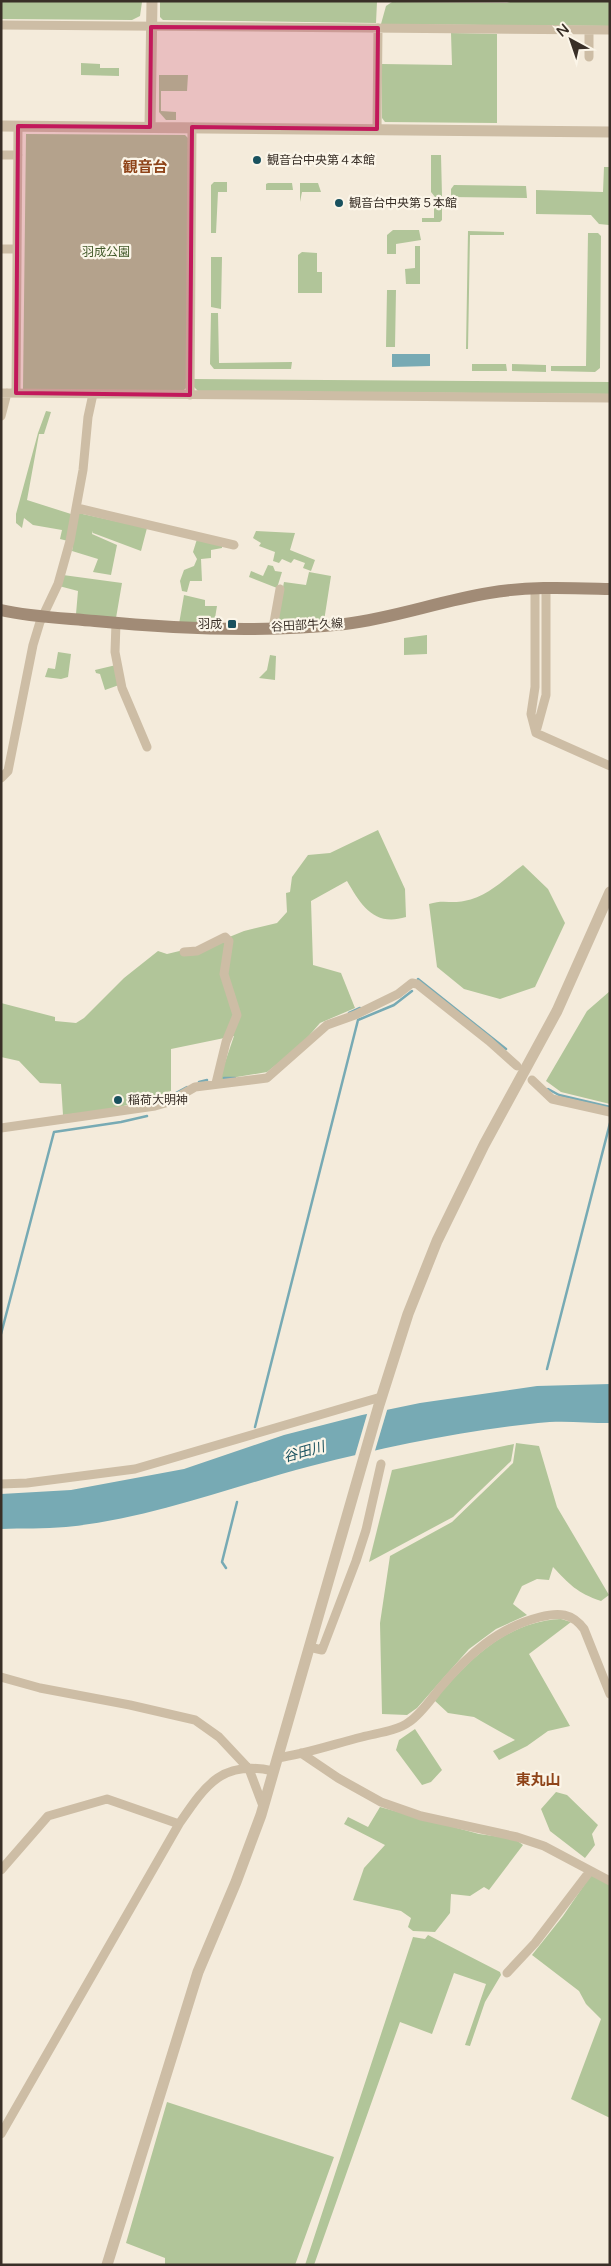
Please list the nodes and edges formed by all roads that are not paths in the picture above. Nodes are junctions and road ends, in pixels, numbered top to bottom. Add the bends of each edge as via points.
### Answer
1 (152, 1) edge
2 (1, 25) edge
3 (151, 26) junction
4 (378, 28) junction
5 (589, 30) junction
6 (610, 30) edge
7 (589, 57) dead end
8 (1, 126) edge
9 (18, 126) junction
10 (150, 127) junction
11 (192, 128) junction
12 (377, 129) junction
13 (610, 132) edge
14 (1, 155) edge
15 (18, 155) junction
16 (1, 249) edge
17 (17, 249) junction
18 (8, 393) edge
19 (93, 394) junction
20 (190, 395) junction
21 (610, 398) edge
22 (1, 416) edge
23 (76, 508) junction
24 (234, 545) dead end
25 (280, 589) dead end
26 (540, 589) junction
27 (610, 589) edge
28 (1, 610) edge
29 (42, 616) junction
30 (116, 623) junction
31 (273, 628) junction
32 (147, 747) dead end
33 (610, 766) edge
34 (1, 778) edge
35 (610, 892) edge
36 (184, 952) dead end
37 (517, 1066) dead end
38 (532, 1080) dead end
39 (216, 1083) junction
40 (610, 1112) edge
41 (1, 1128) edge
42 (380, 1401) junction
43 (381, 1464) dead end
44 (1, 1484) edge
45 (309, 1647) junction
46 (1, 1677) edge
47 (610, 1694) edge
48 (301, 1752) junction
49 (277, 1758) junction
50 (249, 1768) junction
51 (273, 1771) junction
52 (263, 1806) junction
53 (179, 1824) junction
54 (1, 1870) edge
55 (590, 1871) junction
56 (610, 1881) edge
57 (507, 1972) dead end
58 (1, 2134) edge
59 (107, 2265) edge

1 - 3 street
2 - 3 street
3 - 4 street
3 - 10 street
4 - 5 street
4 - 12 street
5 - 6 street
5 - 7 street
8 - 9 street
9 - 10 street
9 - 15 street
10 - 11 street
11 - 12 street
11 - 20 street
12 - 13 street
14 - 15 street
15 - 17 street
16 - 17 street
17 - 18 street
18 - 19 street
18 - 22 street
19 - 20 street
19 - 23 street
20 - 21 street
23 - 24 street
23 - 29 street via 58,584
25 - 31 street
26 - 27 main road, 谷田部牛久線
26 - 31 main road, 谷田部牛久線 via 489,593 345,624
26 - 33 street via 531,714 536,733
28 - 29 main road, 谷田部牛久線
29 - 30 main road, 谷田部牛久線
29 - 34 street via 33,645 8,772
30 - 31 main road, 谷田部牛久線 via 175,628
30 - 32 street via 115,652 122,688
35 - 42 street via 557,1011 484,1145 437,1241 408,1314
36 - 39 street via 197,951 225,938 229,941 224,974 237,1015 226,1042
37 - 39 street via 426,991 412,984 355,1015 327,1025 267,1078
38 - 40 street via 552,1098
39 - 41 street via 195,1087 155,1106
42 - 44 street via 135,1469
42 - 45 street
43 - 45 street via 366,1530 322,1650
45 - 49 street
46 - 50 street via 195,1720 215,1733
47 - 48 street via 584,1629 571,1616 549,1614 519,1623 467,1657 409,1723
48 - 49 street
48 - 55 street via 381,1802 454,1824 517,1837 544,1846
49 - 51 street
50 - 51 street
50 - 52 street
50 - 53 street via 214,1779
51 - 52 street
52 - 59 street via 236,1882 198,1972
53 - 54 street via 107,1800 96,1801 48,1816
53 - 58 street
55 - 56 street
55 - 57 street via 535,1944

